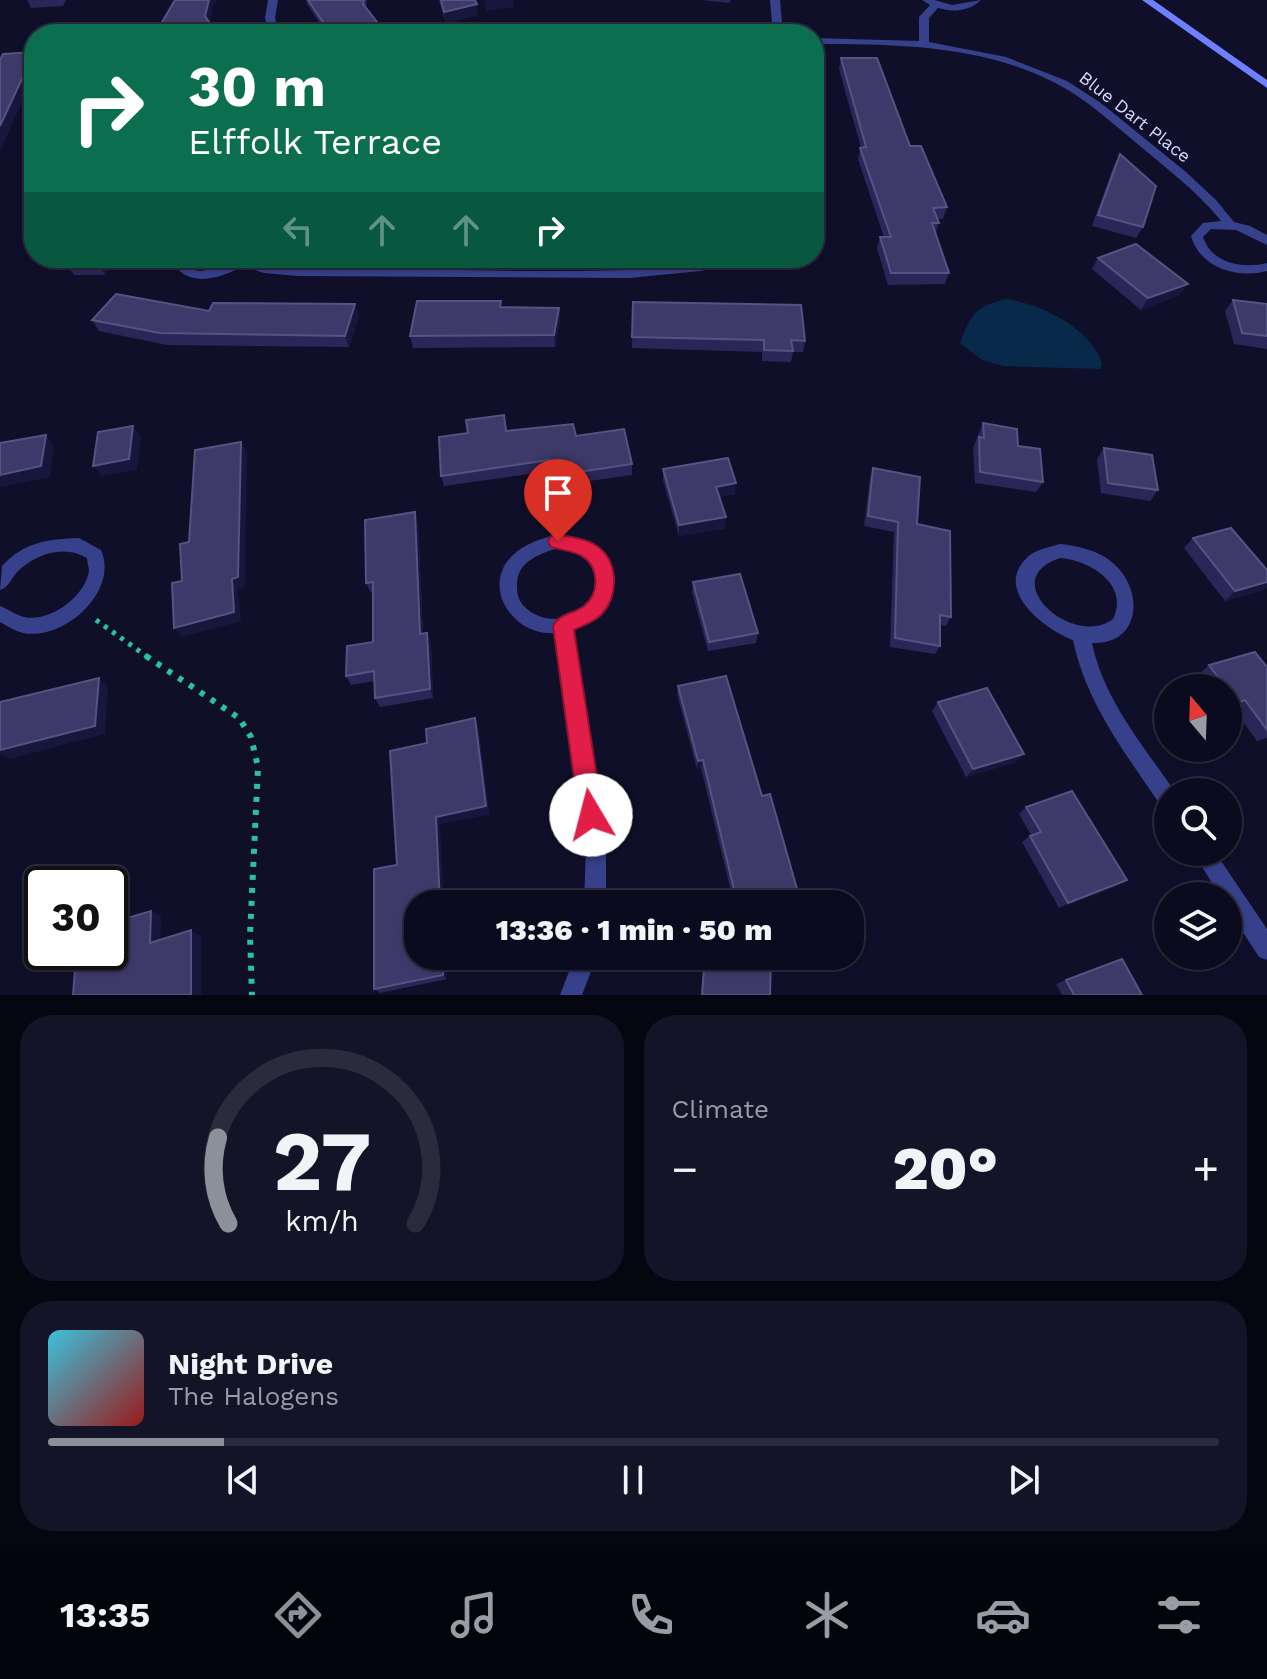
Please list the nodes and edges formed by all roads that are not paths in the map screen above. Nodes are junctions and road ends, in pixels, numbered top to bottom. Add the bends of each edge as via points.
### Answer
1 (273, 0) edge
2 (775, 0) edge
3 (976, 0) edge
4 (1147, 0) edge
5 (931, 2) edge
6 (272, 24) edge
7 (777, 24) edge
8 (824, 41) edge
9 (924, 42) junction
10 (1267, 85) edge
11 (1229, 224) junction
12 (1267, 241) edge
13 (1267, 267) edge
14 (182, 268) edge
15 (229, 268) edge
16 (262, 268) edge
17 (393, 268) edge
18 (519, 268) edge
19 (691, 268) edge
20 (0, 583) edge
21 (0, 614) edge
22 (563, 626) junction
23 (1081, 635) junction
24 (1154, 778) edge
25 (1212, 866) edge
26 (595, 890) edge
27 (1267, 949) edge
28 (581, 970) edge
29 (571, 995) edge

1 - 6 street
2 - 7 street
3 - 5 street via 963,8
4 - 10 street
5 - 9 street via 924,17
8 - 9 street, Blue Dart Place
9 - 11 street, Blue Dart Place via 998,57 1064,84 1108,113 1203,194
11 - 12 street, Blue Dart Place
11 - 13 street via 1200,230 1197,243 1202,251 1236,268
14 - 15 street via 195,274
16 - 17 street
18 - 19 street via 629,274
20 - 21 street via 19,560 41,548 64,543 84,546 96,556 99,572 92,591 76,608 54,621 30,626 10,623
22 - 22 street via 592,611 605,585 598,559 587,549 558,541 527,550 508,573 506,587 508,601 530,622
22 - 26 street via 596,847
23 - 23 street via 1099,635 1123,621 1126,594 1107,568 1092,558 1076,552 1045,553 1027,570 1028,596 1048,621
23 - 24 street via 1085,662 1106,705
25 - 27 street
28 - 29 street

